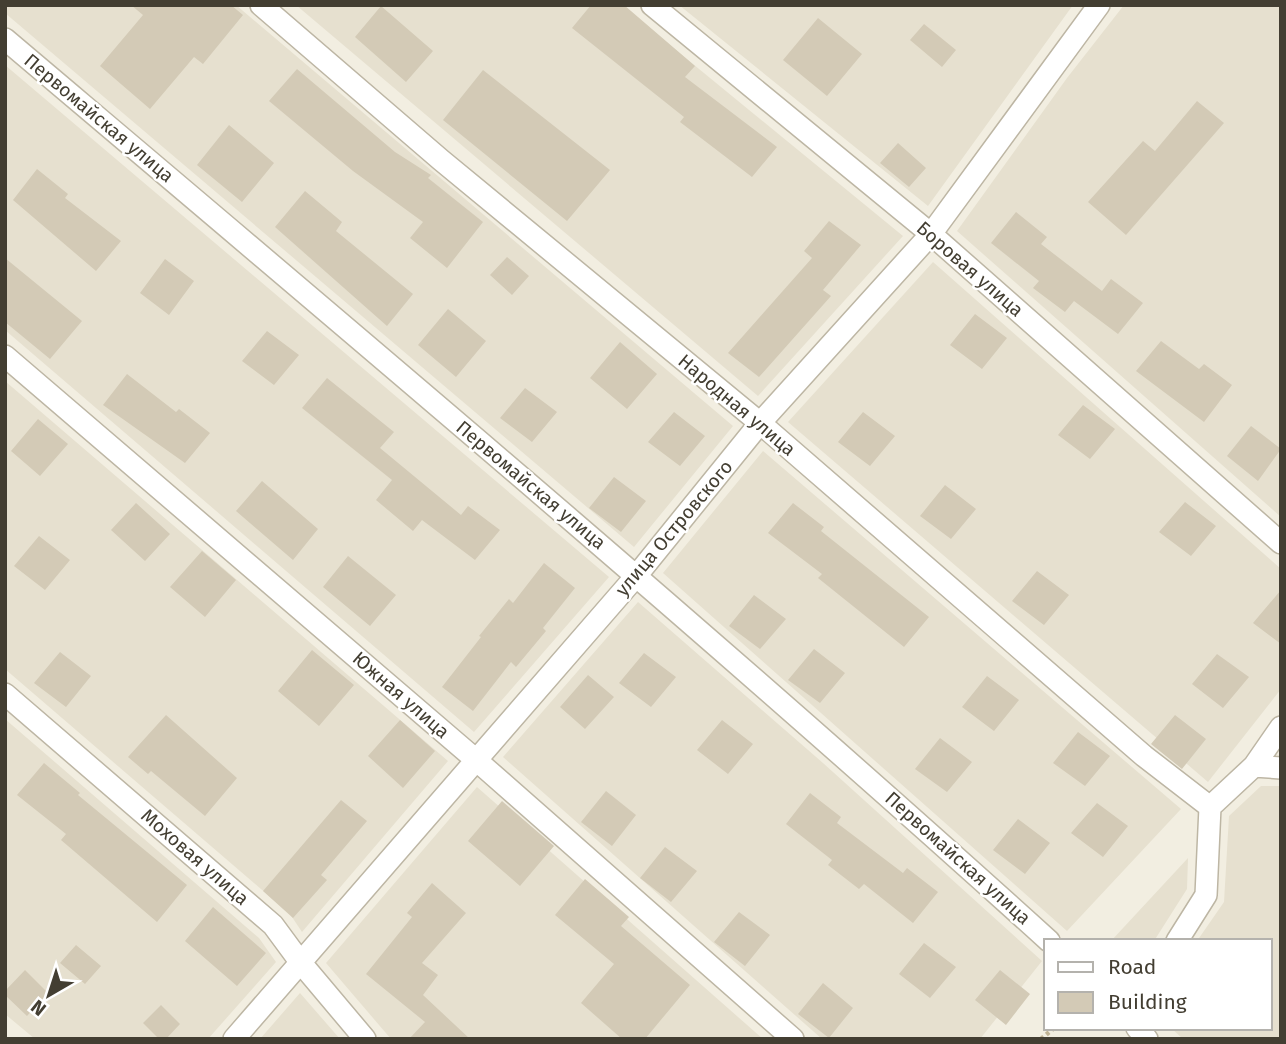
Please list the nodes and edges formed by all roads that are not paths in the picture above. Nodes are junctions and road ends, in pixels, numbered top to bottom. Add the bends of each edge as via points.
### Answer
1 (261, 5) edge
2 (652, 5) edge
3 (1099, 5) edge
4 (5, 39) edge
5 (931, 234) junction
6 (5, 356) edge
7 (760, 423) junction
8 (1281, 543) edge
9 (637, 575) junction
10 (5, 694) edge
11 (1281, 727) edge
12 (475, 759) junction
13 (1254, 766) junction
14 (1281, 768) edge
15 (1210, 807) junction
16 (1047, 939) edge
17 (1178, 939) edge
18 (300, 963) junction
19 (234, 1039) edge
20 (365, 1039) edge
21 (793, 1039) edge

1 - 7 street, Народная улица
2 - 5 street, Боровая улица
3 - 5 street, улица Островского
4 - 9 street, Первомайская улица
5 - 7 street, улица Островского
5 - 8 street, Боровая улица
6 - 12 street, Южная улица
7 - 9 street, улица Островского
7 - 15 street, Народная улица via 1144,756
9 - 12 street, улица Островского
9 - 16 street, Первомайская улица
10 - 18 street, Моховая улица via 274,925
11 - 13 street
12 - 18 street, улица Островского
12 - 21 street, Южная улица
13 - 14 street
13 - 15 street
15 - 17 street via 1206,895
18 - 19 street, улица Островского
18 - 20 street, Моховая улица

